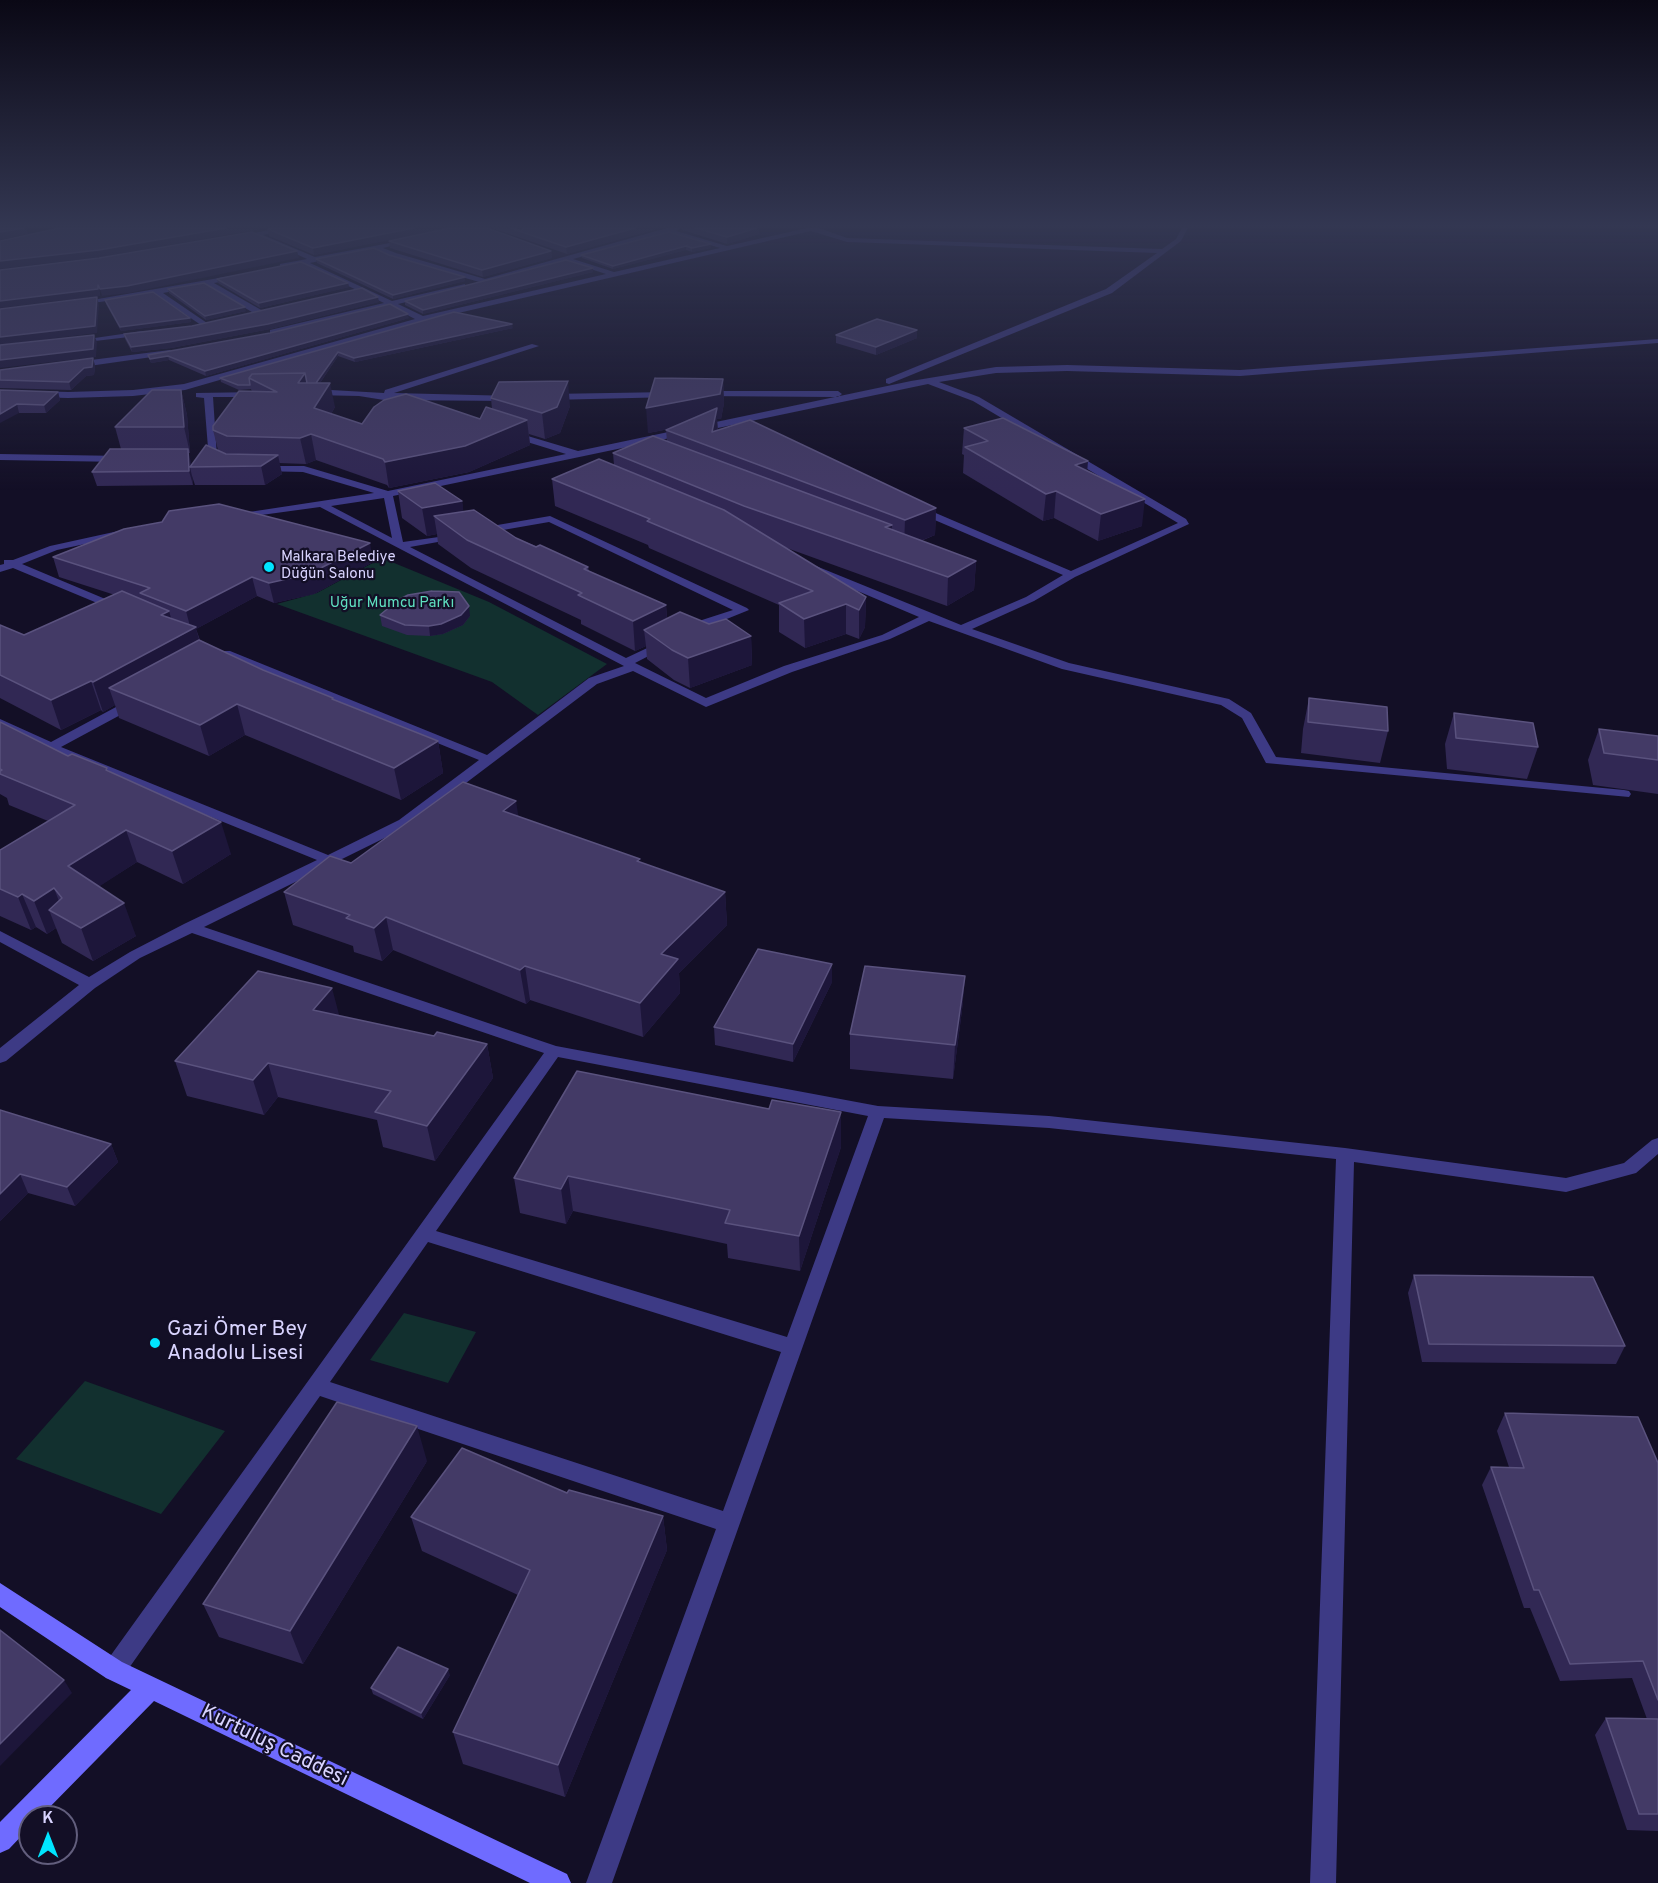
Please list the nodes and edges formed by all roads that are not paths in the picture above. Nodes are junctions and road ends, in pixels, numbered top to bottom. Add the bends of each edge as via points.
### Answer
1 (191, 316) edge
2 (249, 316) edge
3 (338, 316) edge
4 (416, 316) edge
5 (435, 316) edge
6 (1048, 316) edge
7 (244, 317) edge
8 (422, 319) junction
9 (218, 322) edge
10 (204, 325) junction
11 (193, 327) edge
12 (149, 332) edge
13 (259, 335) edge
14 (72, 341) edge
15 (1658, 341) edge
16 (535, 346) dead end
17 (182, 350) edge
18 (65, 366) edge
19 (909, 373) junction
20 (927, 380) junction
21 (0, 393) edge
22 (266, 393) edge
23 (301, 393) edge
24 (103, 394) junction
25 (680, 394) edge
26 (692, 394) edge
27 (208, 395) junction
28 (376, 395) junction
29 (860, 395) junction
30 (521, 397) edge
31 (544, 397) edge
32 (420, 406) edge
33 (731, 423) junction
34 (742, 428) edge
35 (500, 430) edge
36 (625, 446) junction
37 (648, 454) edge
38 (580, 455) junction
39 (0, 457) edge
40 (212, 458) junction
41 (131, 459) edge
42 (200, 459) edge
43 (555, 460) junction
44 (231, 466) edge
45 (252, 467) edge
46 (577, 469) edge
47 (388, 494) junction
48 (904, 503) edge
49 (323, 505) junction
50 (230, 518) edge
51 (132, 532) edge
52 (399, 546) junction
53 (0, 559) edge
54 (796, 562) edge
55 (13, 564) junction
56 (0, 569) edge
57 (1071, 575) junction
58 (130, 613) edge
59 (928, 617) junction
60 (962, 629) junction
61 (219, 653) edge
62 (630, 665) junction
63 (144, 697) edge
64 (0, 723) edge
65 (51, 747) junction
66 (489, 760) junction
67 (1624, 794) edge
68 (329, 860) junction
69 (189, 927) junction
70 (0, 936) edge
71 (90, 984) junction
72 (554, 1051) junction
73 (0, 1057) edge
74 (878, 1113) junction
75 (1658, 1144) edge
76 (1346, 1154) junction
77 (424, 1234) junction
78 (793, 1347) junction
79 (316, 1386) junction
80 (729, 1523) junction
81 (0, 1594) edge
82 (114, 1670) junction
83 (150, 1688) junction
84 (0, 1840) edge
85 (558, 1883) edge
86 (599, 1883) edge
87 (1323, 1883) edge

1 - 10 street
2 - 7 street
3 - 13 street
4 - 8 street
5 - 8 street
6 - 19 street
8 - 24 street via 185,387
9 - 10 street
10 - 11 street
12 - 14 street
15 - 20 street via 1240,373 1067,368 996,370
16 - 28 street
17 - 18 street
19 - 20 street
19 - 29 street
20 - 29 street
20 - 57 street via 976,399 1184,524
21 - 24 street
22 - 27 street
23 - 28 street
24 - 27 street
25 - 31 street
26 - 29 street
27 - 40 street
28 - 30 street
28 - 32 street
29 - 33 street
33 - 34 street
33 - 36 street
35 - 38 street
36 - 37 street
36 - 38 street
38 - 43 street
39 - 41 street
40 - 42 street
40 - 44 street
43 - 46 street
43 - 47 street
45 - 47 street via 304,469
47 - 49 street
47 - 52 street
48 - 57 street
49 - 50 street
49 - 52 street
51 - 55 street via 63,546
52 - 62 street
52 - 62 street via 550,519 743,610 706,622
53 - 55 street
54 - 59 street
55 - 56 street
55 - 58 street
57 - 60 street via 1030,599
59 - 60 street
59 - 62 street via 886,637 788,669 706,703
60 - 67 street via 1066,666 1225,702 1247,716 1271,760
61 - 66 street
62 - 66 street via 593,681
63 - 65 street
64 - 65 street
65 - 68 street
66 - 68 street via 404,823
68 - 69 street
69 - 71 street
69 - 72 street
70 - 71 street
71 - 73 street
72 - 74 street
72 - 77 street
74 - 76 street via 1049,1122
74 - 78 street
75 - 76 street via 1630,1168 1566,1185
76 - 87 street
77 - 78 street
77 - 79 street
78 - 80 street
79 - 80 street
79 - 82 street
80 - 86 street
81 - 82 street, Kurtuluş Caddesi
82 - 83 street, Kurtuluş Caddesi
83 - 84 street
83 - 85 street, Kurtuluş Caddesi

